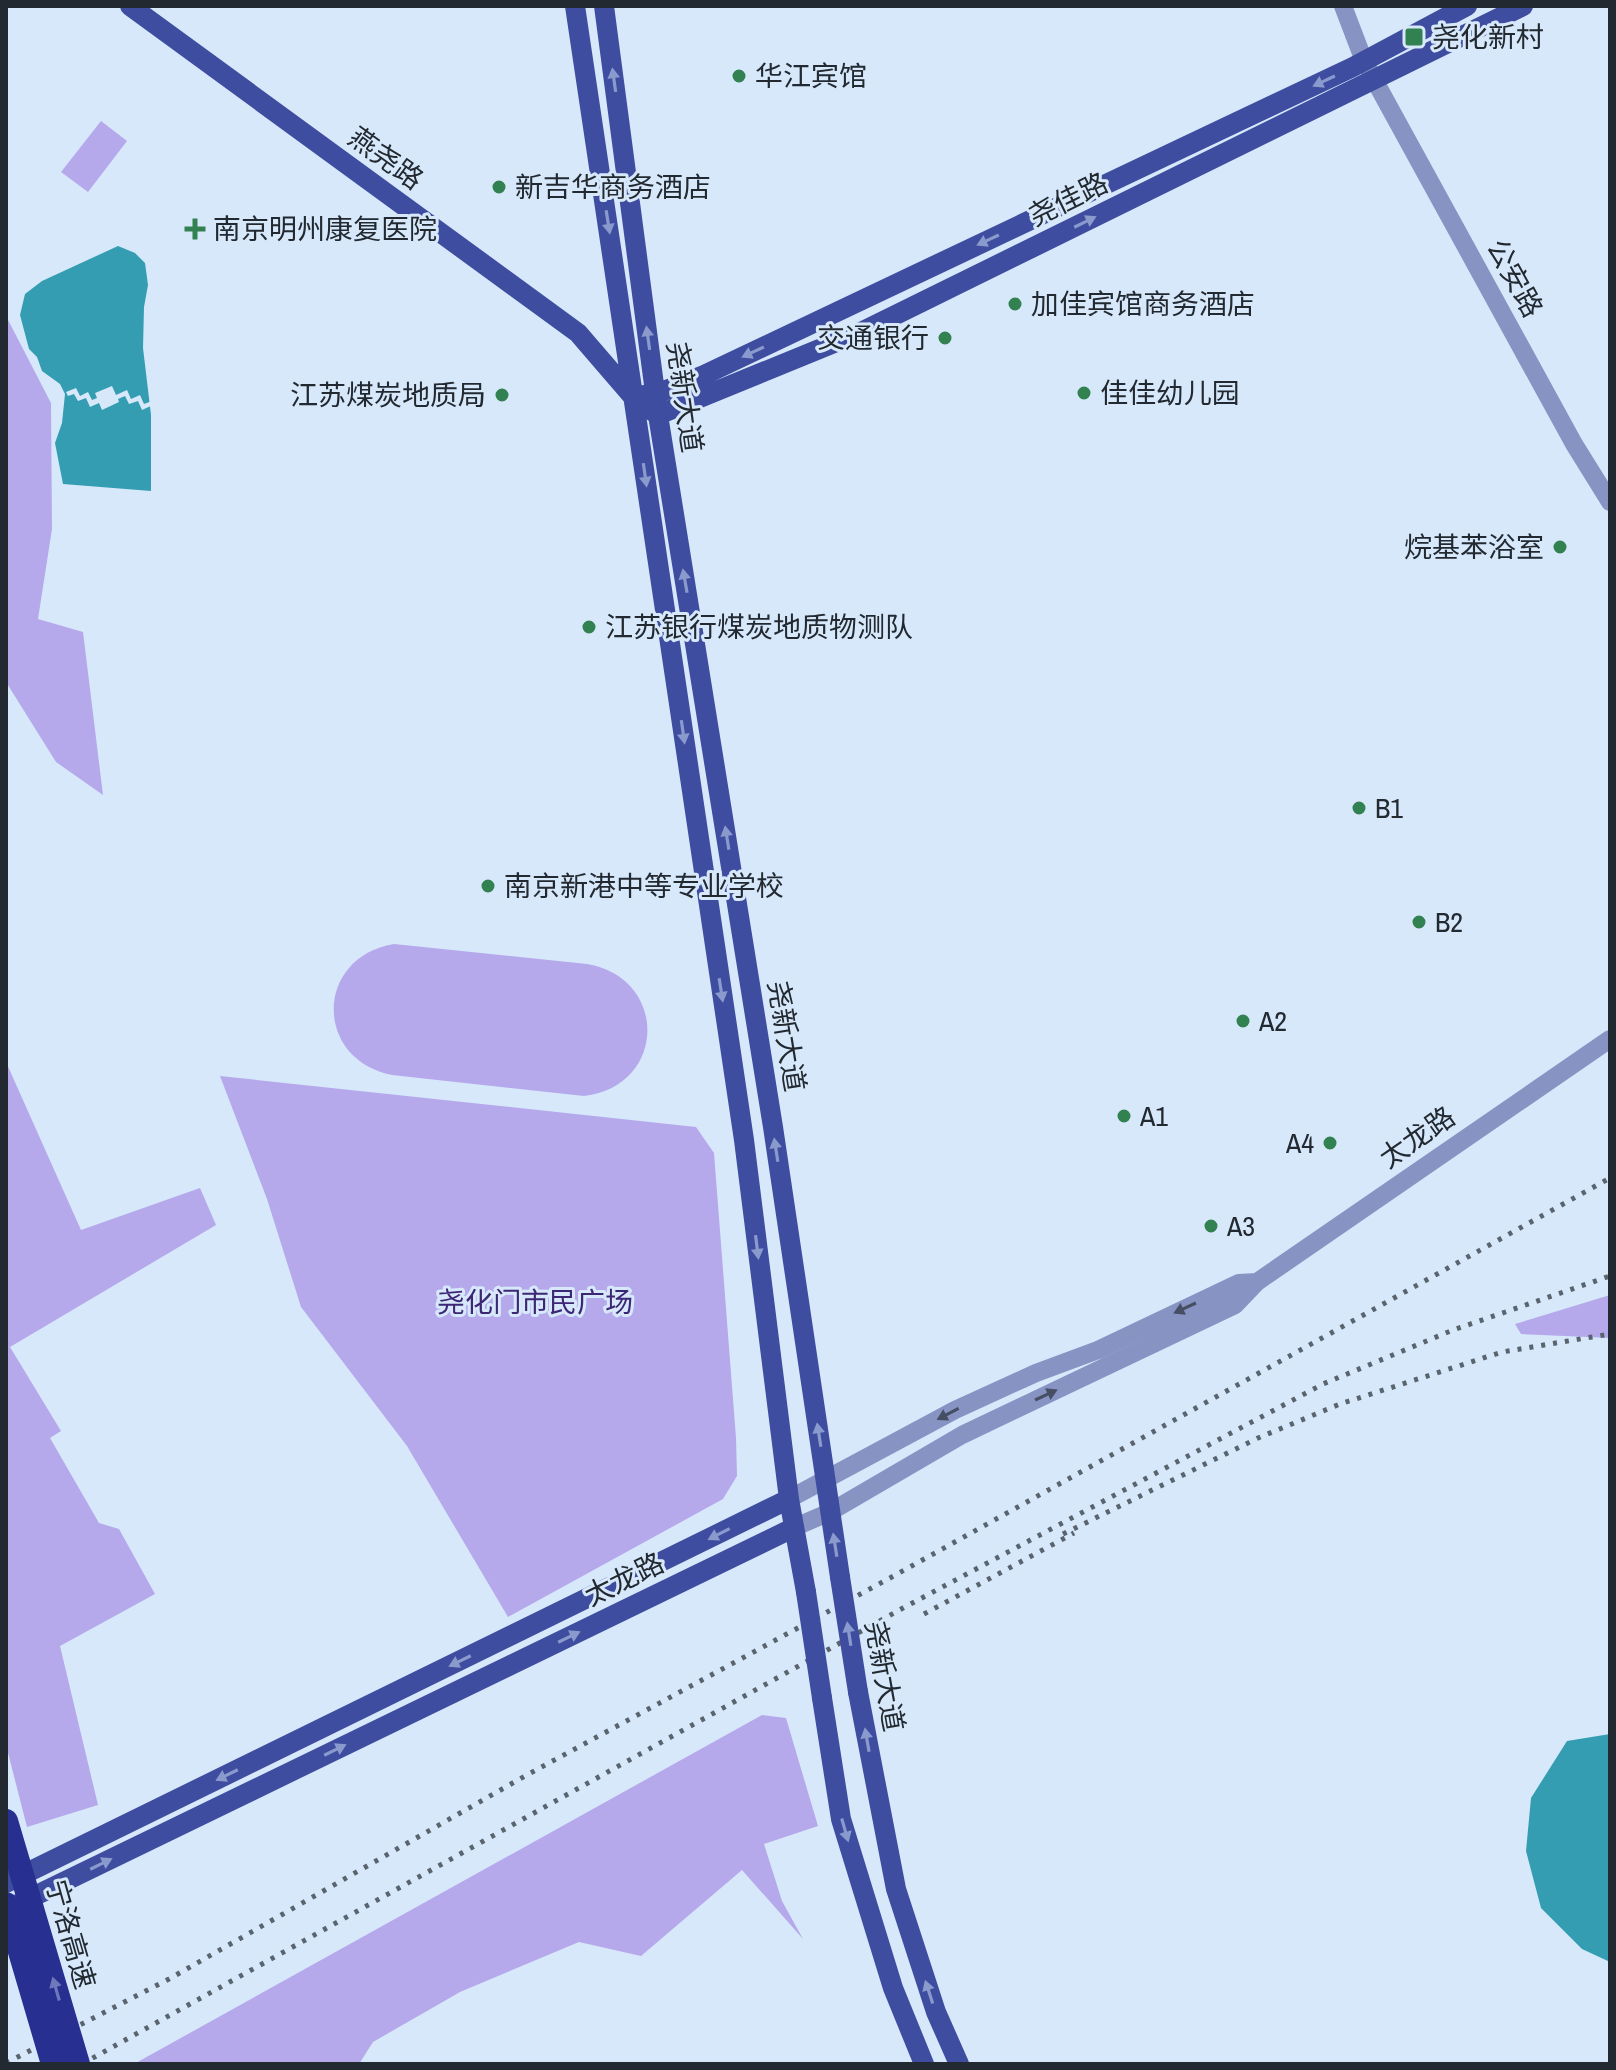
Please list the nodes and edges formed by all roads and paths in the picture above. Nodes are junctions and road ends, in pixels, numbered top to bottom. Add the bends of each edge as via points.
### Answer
1 (130, 6) edge
2 (575, 6) edge
3 (604, 6) edge
4 (1343, 6) edge
5 (1467, 6) edge
6 (1523, 6) edge
7 (1364, 61) junction
8 (1374, 79) junction
9 (656, 394) junction
10 (634, 398) junction
11 (658, 415) junction
12 (1610, 502) edge
13 (1610, 1039) edge
14 (1257, 1282) junction
15 (826, 1481) junction
16 (789, 1499) junction
17 (830, 1512) junction
18 (793, 1528) junction
19 (6, 1821) edge
20 (6, 1883) edge
21 (6, 1904) edge
22 (6, 1910) edge
23 (53, 2064) edge
24 (78, 2064) edge
25 (924, 2064) edge
26 (959, 2064) edge

1 - 10 main road, 燕尧路 via 578,333
2 -> 10 main road, 尧新大道
9 -> 3 main road, 尧新大道
4 - 7 street, 公安路
5 - 7 main road, 尧佳路
6 - 8 main road, 尧佳路
7 - 8 street, 公安路
7 -> 9 main road, 尧佳路
11 -> 8 main road, 尧佳路 via 861,332
8 - 12 street, 公安路
9 - 10 main road, 尧佳路
9 - 11 main road, 尧新大道
10 - 11 main road
10 -> 16 main road, 尧新大道 via 744,1140
15 -> 11 main road, 尧新大道
13 - 14 street, 太龙路
14 -> 15 street, 太龙路 via 1239,1283 955,1410
17 -> 14 street, 太龙路 via 962,1435 1235,1305
15 - 16 street, 太龙路
15 - 17 main road, 尧新大道
16 - 18 main road, 尧新大道
16 -> 20 main road, 太龙路
17 - 18 street, 太龙路
26 -> 17 main road, 尧新大道, bridge via 936,2012 896,1889
22 -> 18 main road, 太龙路
18 -> 25 main road, 尧新大道, bridge via 841,1819 893,1988
24 -> 19 highway, 宁洛高速, bridge
21 - 23 highway, 宁洛高速, bridge

